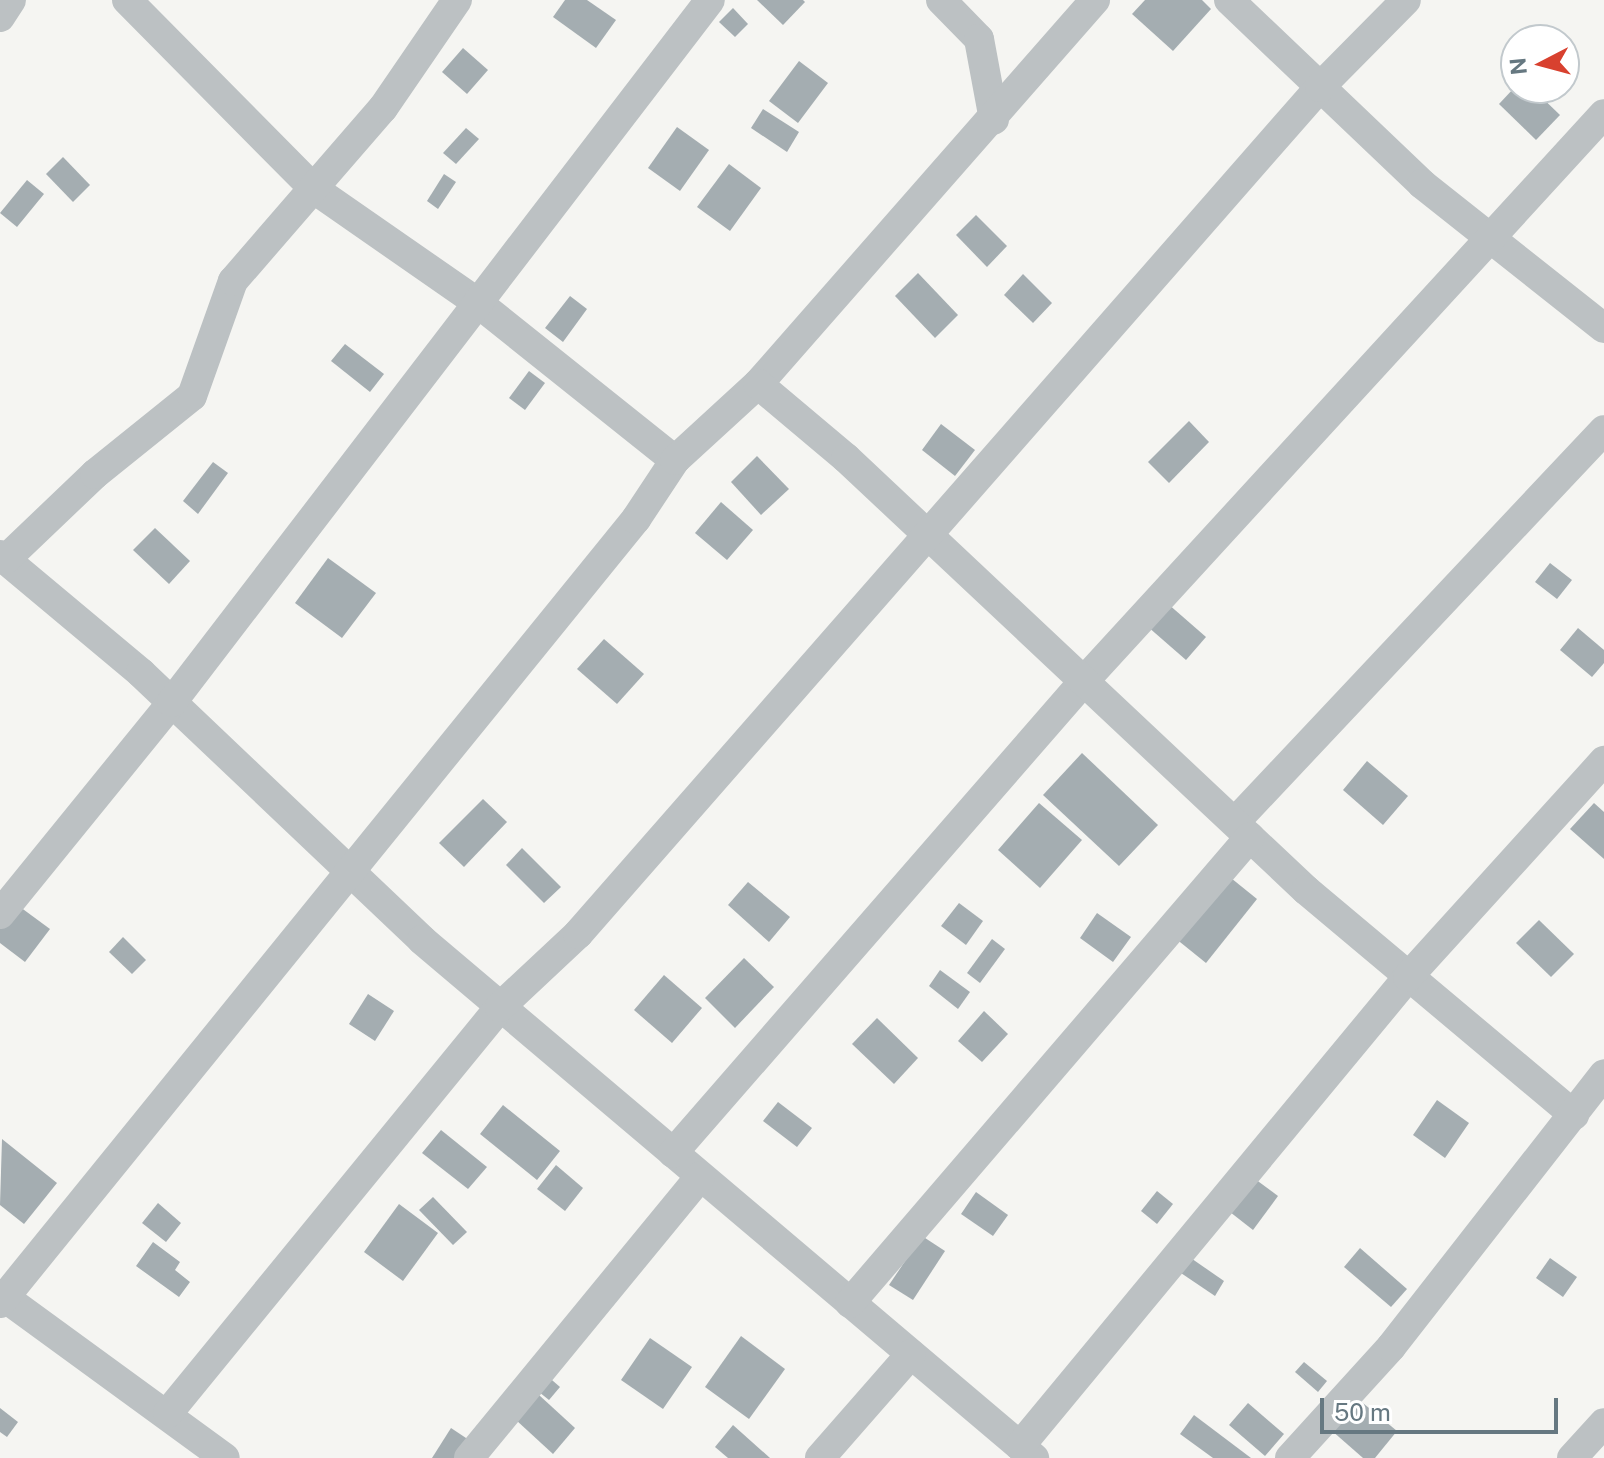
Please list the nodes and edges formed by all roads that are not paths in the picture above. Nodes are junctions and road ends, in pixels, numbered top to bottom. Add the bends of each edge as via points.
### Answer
1 (11, 0) edge
2 (127, 0) edge
3 (710, 0) edge
4 (941, 0) edge
5 (1095, 0) edge
6 (1229, 0) edge
7 (1406, 0) edge
8 (454, 1) edge
9 (0, 17) edge
10 (1320, 87) junction
11 (1604, 114) edge
12 (994, 120) junction
13 (314, 189) junction
14 (1487, 236) junction
15 (478, 303) junction
16 (1604, 328) edge
17 (758, 384) junction
18 (1604, 430) edge
19 (675, 460) junction
20 (929, 536) junction
21 (2, 558) edge
22 (1084, 681) junction
23 (172, 702) junction
24 (1604, 761) edge
25 (1242, 829) junction
26 (348, 870) junction
27 (0, 914) edge
28 (1408, 977) junction
29 (500, 1007) junction
30 (1604, 1074) edge
31 (1574, 1115) junction
32 (673, 1153) junction
33 (700, 1177) junction
34 (2, 1298) edge
35 (850, 1303) junction
36 (911, 1354) junction
37 (168, 1413) junction
38 (1604, 1423) edge
39 (1027, 1452) edge
40 (225, 1458) edge
41 (469, 1458) edge
42 (820, 1458) edge
43 (1290, 1458) edge
44 (1572, 1458) edge

1 - 9 street
2 - 13 street
3 - 15 street
4 - 12 street via 979,39
5 - 12 street
6 - 10 street
7 - 10 street
8 - 13 street via 383,108
10 - 14 street
10 - 20 street
11 - 14 street
12 - 17 street
13 - 15 street
13 - 21 street via 233,281 192,396
14 - 16 street
14 - 22 street
15 - 19 street
15 - 23 street
17 - 19 street
17 - 20 street
18 - 25 street
19 - 26 street via 636,519
20 - 22 street
20 - 29 street via 578,934
21 - 23 street
22 - 25 street
22 - 32 street
23 - 26 street
23 - 27 street
24 - 28 street
25 - 28 street
25 - 35 street
26 - 29 street
26 - 34 street
28 - 31 street
28 - 39 street
29 - 32 street
29 - 37 street
30 - 31 street
31 - 43 street via 1391,1347
32 - 33 street
33 - 35 street
33 - 41 street
34 - 37 street
35 - 36 street
36 - 39 street
36 - 42 street
37 - 40 street
38 - 44 street

